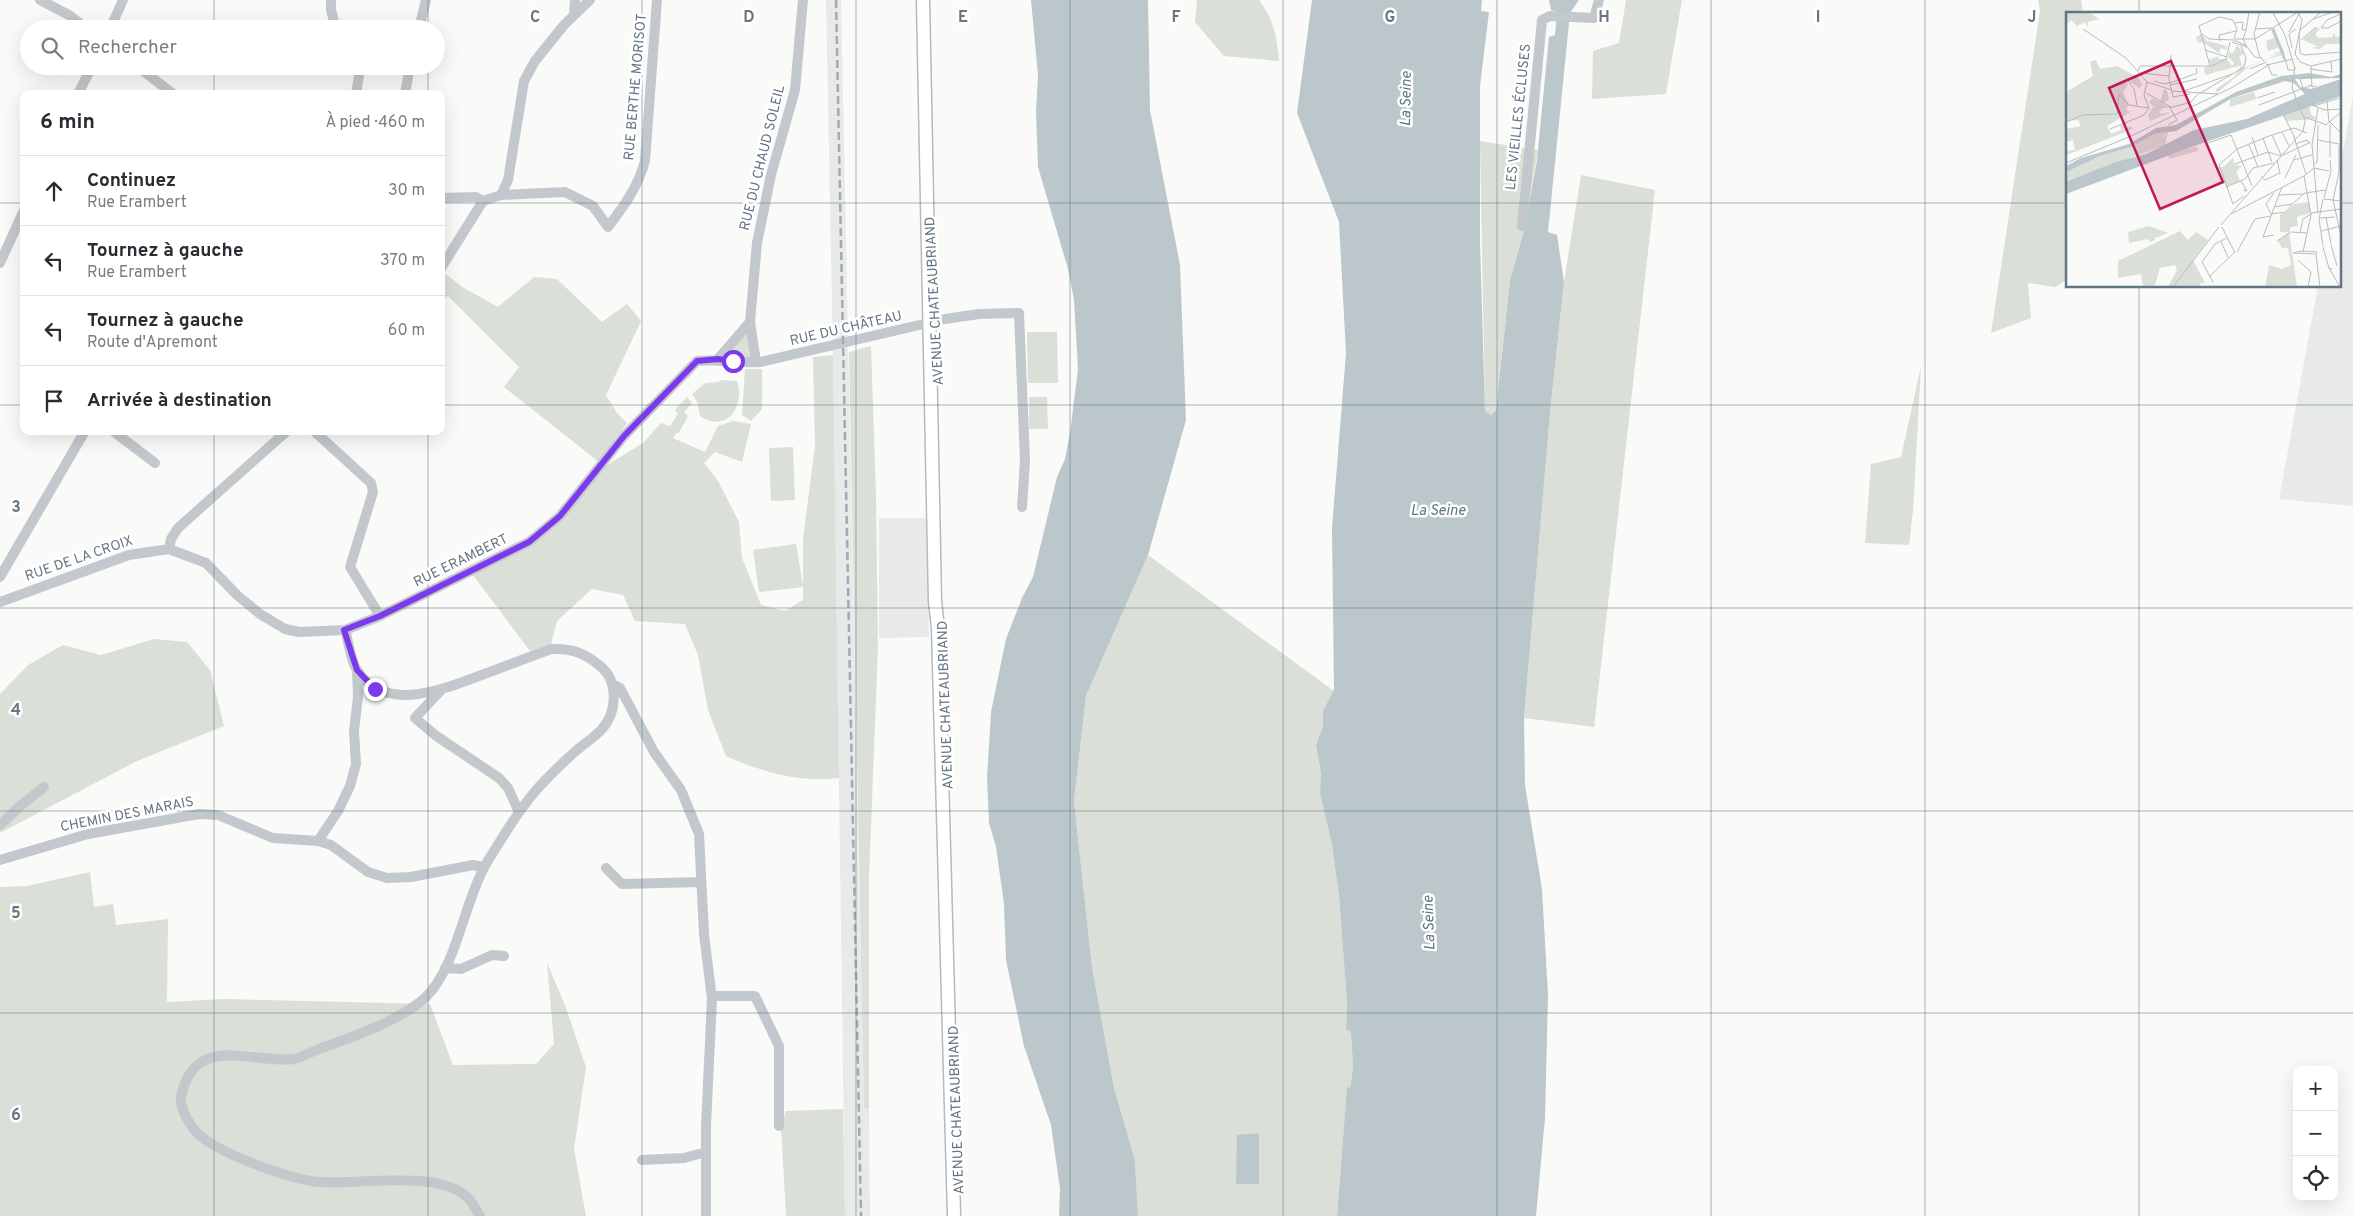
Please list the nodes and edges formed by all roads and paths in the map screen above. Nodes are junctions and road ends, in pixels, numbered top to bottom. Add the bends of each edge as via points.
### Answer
1 (40, 0) edge
2 (123, 0) edge
3 (332, 0) edge
4 (426, 0) edge
5 (590, 0) edge
6 (657, 0) edge
7 (803, 0) edge
8 (924, 0) edge
9 (1599, 0) edge
10 (576, 6) edge
11 (75, 20) edge
12 (114, 20) edge
13 (334, 20) edge
14 (421, 20) edge
15 (88, 75) edge
16 (149, 75) edge
17 (359, 75) edge
18 (408, 75) edge
19 (80, 90) edge
20 (168, 90) edge
21 (357, 90) edge
22 (406, 90) edge
23 (501, 195) junction
24 (445, 198) edge
25 (483, 201) junction
26 (20, 219) edge
27 (1522, 226) dead end
28 (445, 262) edge
29 (0, 263) edge
30 (750, 322) junction
31 (934, 322) junction
32 (718, 359) junction
33 (758, 362) junction
34 (83, 435) edge
35 (117, 435) edge
36 (283, 435) edge
37 (318, 435) edge
38 (155, 463) dead end
39 (1022, 507) dead end
40 (169, 549) junction
41 (0, 577) edge
42 (0, 602) edge
43 (380, 616) junction
44 (344, 630) junction
45 (357, 670) junction
46 (613, 684) junction
47 (442, 689) junction
48 (44, 787) dead end
49 (519, 812) junction
50 (0, 826) edge
51 (318, 841) junction
52 (0, 860) edge
53 (484, 867) junction
54 (606, 868) dead end
55 (702, 882) junction
56 (504, 956) dead end
57 (445, 968) junction
58 (712, 996) junction
59 (779, 1126) dead end
60 (706, 1152) junction
61 (642, 1160) dead end
62 (480, 1216) edge
63 (706, 1216) edge
64 (954, 1216) edge
65 (960, 1216) edge

1 - 11 street
2 - 12 street
3 - 13 street
4 - 14 street
5 - 10 street
6 - 23 street, RUE BERTHE MORISOT via 645,161 629,199 608,227 593,206 564,192
7 - 30 street, RUE DU CHAUD SOLEIL via 795,90 773,166 756,243
8 - 31 main road, AVENUE CHATEAUBRIAND via 929,195 934,240
9 - 27 street, LES VIEILLES ÉCLUSES via 1594,18 1550,16 1542,20
10 - 23 street via 524,81 508,180
15 - 19 street
16 - 20 street
17 - 21 street
18 - 22 street
23 - 25 street
24 - 25 street via 476,197
25 - 28 street
26 - 29 street
30 - 32 street
30 - 33 street, RUE DU CHAUD SOLEIL
31 - 33 street, RUE DU CHÂTEAU
31 - 39 street, RUE DU CHÂTEAU via 979,314 1019,313 1025,461
31 - 64 main road, AVENUE CHATEAUBRIAND via 935,601
31 - 65 main road, AVENUE CHATEAUBRIAND
32 - 33 street, RUE DU CHÂTEAU
32 - 43 street, RUE ERAMBERT via 697,361 624,436 560,516 529,542
34 - 41 street
35 - 38 street
36 - 40 street via 178,528
37 - 43 street via 371,482 372,492 350,567
40 - 42 street, RUE DE LA CROIX via 129,555
40 - 44 street, RUE ERAMBERT via 206,564 255,610 285,629 299,632
43 - 44 street, RUE ERAMBERT
44 - 45 street
45 - 47 street via 375,689 396,695
45 - 51 street via 356,764 338,811
46 - 47 street via 601,666 570,648 551,649
46 - 49 street via 614,700 603,728 538,788
46 - 55 street via 620,688 654,752 680,790 699,834
47 - 49 street via 415,718 499,778 508,788
48 - 50 street
49 - 53 street
51 - 52 street, CHEMIN DES MARAIS via 273,838 218,815 198,814 88,834
51 - 53 street via 331,846 368,872 387,878 411,877 473,865
53 - 57 street
54 - 55 street via 622,884
55 - 58 street via 704,934
56 - 57 street via 492,955 462,969
57 - 62 street via 427,996 404,1012 346,1039 295,1058 219,1055 201,1062 189,1074 181,1102 187,1120 200,1135 224,1150 270,1169 320,1182 419,1180 446,1186 467,1196
58 - 59 street via 755,996 779,1046
58 - 60 street
60 - 61 street via 684,1158
60 - 63 street

